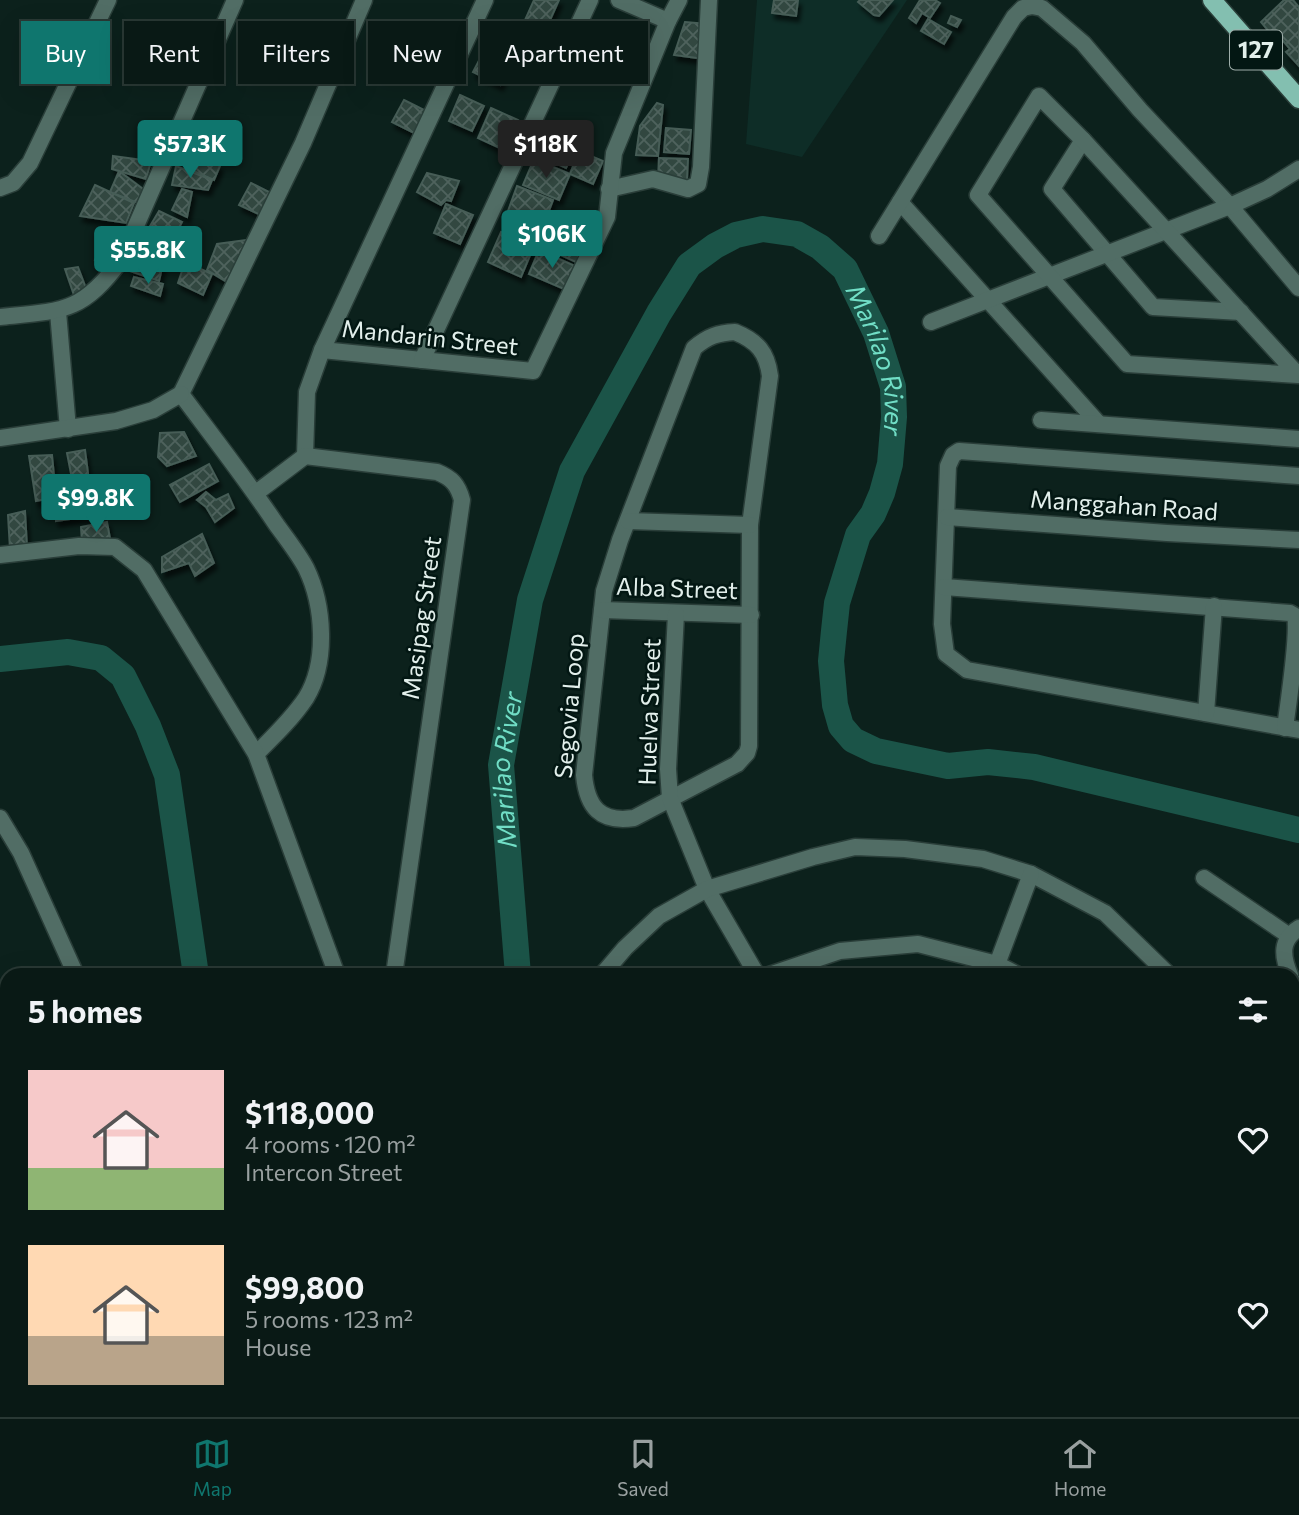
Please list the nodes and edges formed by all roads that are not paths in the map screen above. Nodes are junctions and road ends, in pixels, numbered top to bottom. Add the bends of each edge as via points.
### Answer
1 (108, 0) edge
2 (235, 0) edge
3 (364, 0) edge
4 (485, 0) edge
5 (590, 0) edge
6 (619, 0) edge
7 (679, 0) edge
8 (709, 0) edge
9 (1212, 0) edge
10 (668, 22) junction
11 (1299, 99) edge
12 (1083, 140) junction
13 (1299, 169) edge
14 (0, 188) edge
15 (609, 189) junction
16 (900, 202) junction
17 (1230, 206) junction
18 (1167, 231) junction
19 (879, 236) dead end
20 (1108, 254) junction
21 (1050, 277) junction
22 (1299, 288) edge
23 (988, 300) junction
24 (58, 312) junction
25 (1241, 312) junction
26 (0, 317) edge
27 (930, 322) dead end
28 (322, 350) junction
29 (422, 360) junction
30 (1299, 375) edge
31 (181, 394) junction
32 (1041, 420) dead end
33 (1099, 424) junction
34 (68, 429) junction
35 (0, 438) edge
36 (1299, 439) edge
37 (305, 456) junction
38 (1299, 476) edge
39 (256, 493) junction
40 (947, 517) junction
41 (628, 521) junction
42 (750, 525) junction
43 (1299, 540) edge
44 (0, 555) edge
45 (944, 587) junction
46 (1214, 607) junction
47 (602, 610) junction
48 (677, 614) junction
49 (751, 615) junction
50 (1206, 713) junction
51 (1292, 729) edge
52 (256, 754) junction
53 (670, 798) junction
54 (0, 818) edge
55 (1031, 874) junction
56 (1204, 878) dead end
57 (707, 889) junction
58 (1294, 932) edge
59 (73, 968) edge
60 (334, 968) edge
61 (395, 968) edge
62 (607, 968) edge
63 (753, 968) edge
64 (790, 968) edge
65 (989, 968) edge
66 (996, 968) edge
67 (1162, 968) edge
68 (1288, 968) edge

1 - 14 street via 30,163 13,183
2 - 24 street via 121,260 83,302
3 - 31 street via 303,143
4 - 28 street
5 - 29 street
6 - 10 street
7 - 10 street
8 - 15 street via 698,184 688,189 653,179
9 - 11 main road, 127
10 - 15 street via 614,153
12 - 18 street
12 - 20 street via 1052,190
12 - 21 street via 1039,96 978,195
13 - 17 street
15 - 29 street, Mandarin Street via 607,217 533,371
16 - 17 street via 1014,17 1032,6 1042,8 1083,43
16 - 19 street
16 - 23 street
17 - 18 street
17 - 22 street
18 - 20 street
18 - 25 street
20 - 21 street
20 - 25 street via 1153,307
21 - 23 street
21 - 30 street via 1127,364
23 - 27 street
23 - 33 street
24 - 26 street
24 - 34 street
25 - 30 street
28 - 29 street, Mandarin Street
28 - 37 street via 307,392
31 - 34 street via 153,410
31 - 39 street
32 - 33 street
33 - 36 street
34 - 35 street
37 - 39 street
37 - 61 street, Masipag Street via 437,472 449,476 462,500
38 - 40 street via 959,452 948,466
39 - 52 street via 306,568 316,596 321,635 318,667 306,697
40 - 43 street, Manggahan Road
40 - 45 street
41 - 42 street
41 - 42 street, Segovia Loop via 694,348 717,333 735,332 762,349 770,376
41 - 47 street, Segovia Loop via 610,568
42 - 49 street, Segovia Loop
44 - 52 street via 115,547 144,570
45 - 46 street
45 - 50 street via 942,624 947,653 967,670
46 - 50 street
46 - 51 street via 1295,616
47 - 48 street, Alba Street
47 - 53 street, Segovia Loop via 584,775 586,795 600,813 621,820
48 - 49 street, Alba Street
48 - 53 street, Huelva Street
49 - 53 street, Segovia Loop via 747,753 737,764
50 - 51 street
52 - 60 street
53 - 57 street, Huelva Street
54 - 59 street via 21,853
55 - 57 street via 983,859 855,847
55 - 66 street
55 - 67 street via 1105,913
56 - 58 street
57 - 62 street via 659,916
57 - 63 street, Huelva Street
58 - 68 street via 1283,953
64 - 65 street via 840,951 918,944

